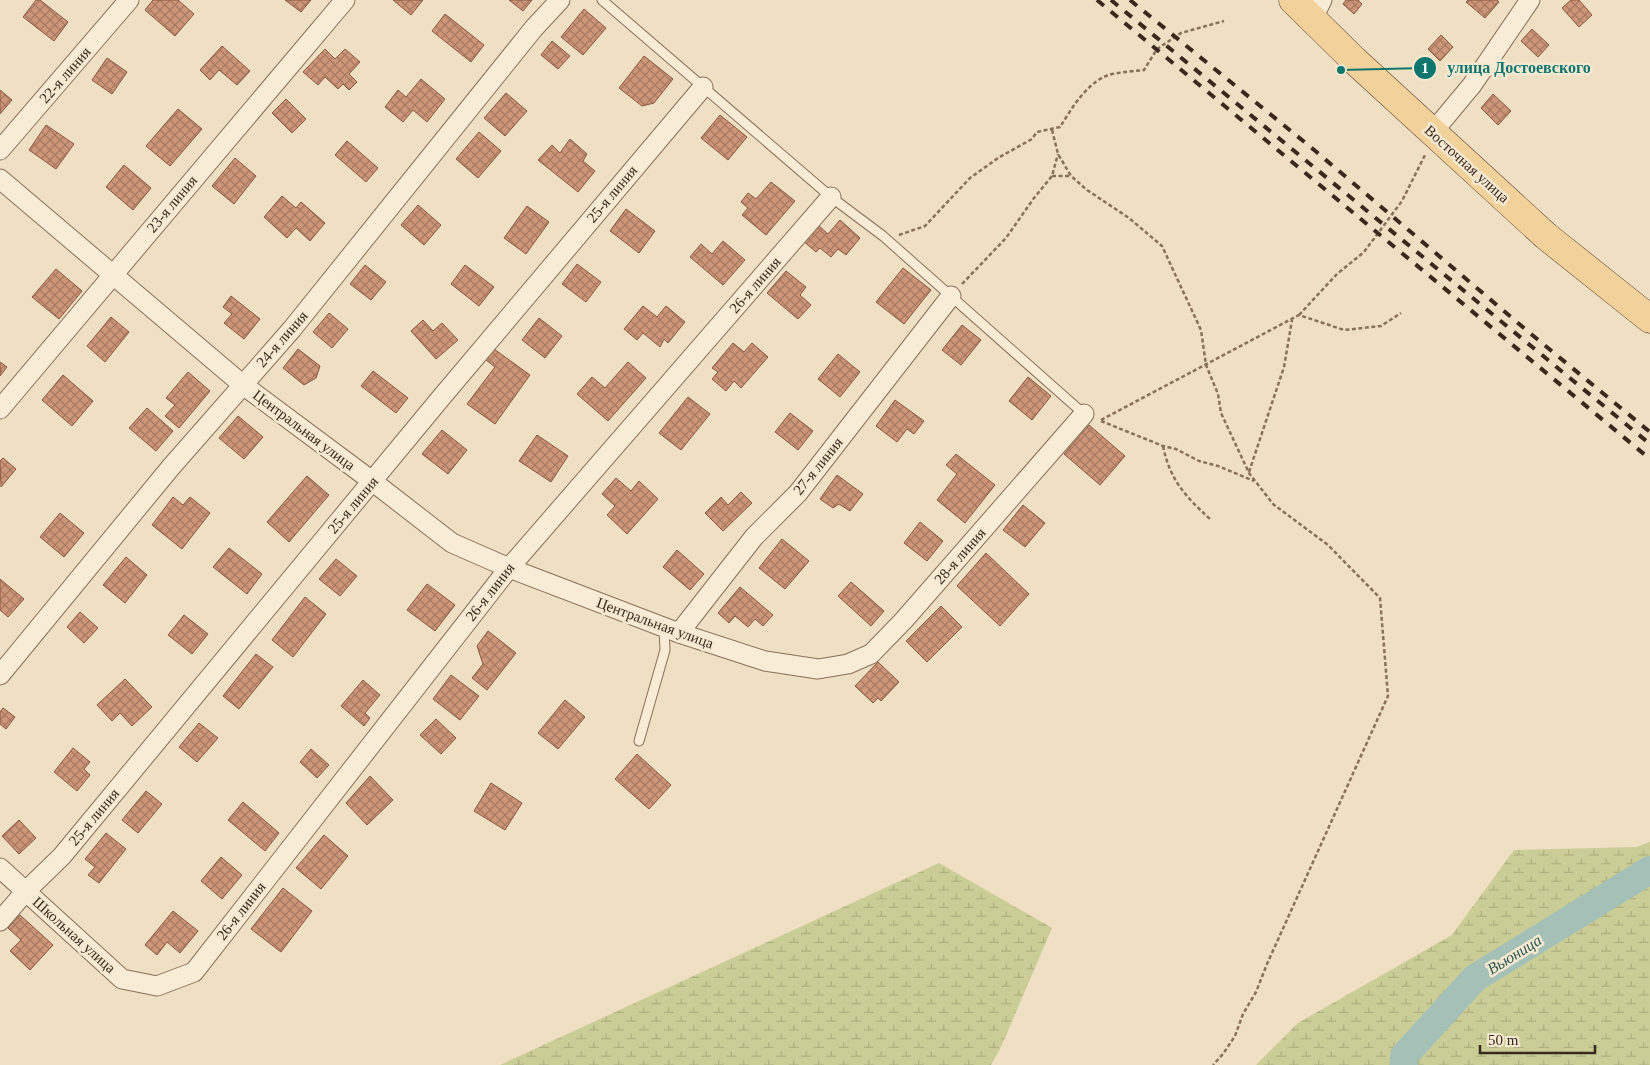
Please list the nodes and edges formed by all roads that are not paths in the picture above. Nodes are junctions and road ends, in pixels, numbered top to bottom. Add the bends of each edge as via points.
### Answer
1 (129, 0) edge
2 (345, 0) edge
3 (560, 0) edge
4 (602, 0) edge
5 (1293, 0) edge
6 (1530, 0) edge
7 (1317, 10) edge
8 (702, 87) junction
9 (1432, 133) junction
10 (0, 150) edge
11 (0, 179) edge
12 (831, 198) junction
13 (113, 275) junction
14 (951, 296) junction
15 (1650, 319) edge
16 (242, 385) junction
17 (0, 409) edge
18 (1092, 417) joint
19 (372, 481) junction
20 (509, 568) junction
21 (672, 630) junction
22 (818, 669) joint
23 (0, 675) edge
24 (639, 741) dead end
25 (0, 868) edge
26 (26, 892) junction
27 (0, 921) edge
28 (157, 986) joint

1 - 10 street, 22-я линия
2 - 13 street, 23-я линия
3 - 16 street, 24-я линия via 292,329
4 - 8 lane
5 - 7 main road, Восточная улица
6 - 9 street via 1472,85
7 - 9 main road, Восточная улица
8 - 12 lane
8 - 19 street, 25-я линия
9 - 15 main road, Восточная улица via 1546,236
11 - 13 street, Центральная улица
12 - 14 lane via 883,236
12 - 20 street, 26-я линия
13 - 16 street, Центральная улица
13 - 17 street, 23-я линия
14 - 18 lane
14 - 21 street, 27-я линия via 798,493
16 - 19 street, Центральная улица
16 - 23 street, 24-я линия
18 - 22 street, 28-я линия via 871,654 848,664
19 - 20 street, Центральная улица via 452,543
19 - 26 street, 25-я линия via 62,856
20 - 21 street, Центральная улица
20 - 28 street, 26-я линия via 194,972
21 - 22 street, Центральная улица via 765,661
21 - 24 lane
25 - 26 street, Школьная улица
26 - 27 street, 25-я линия
26 - 28 street, Школьная улица via 122,978

